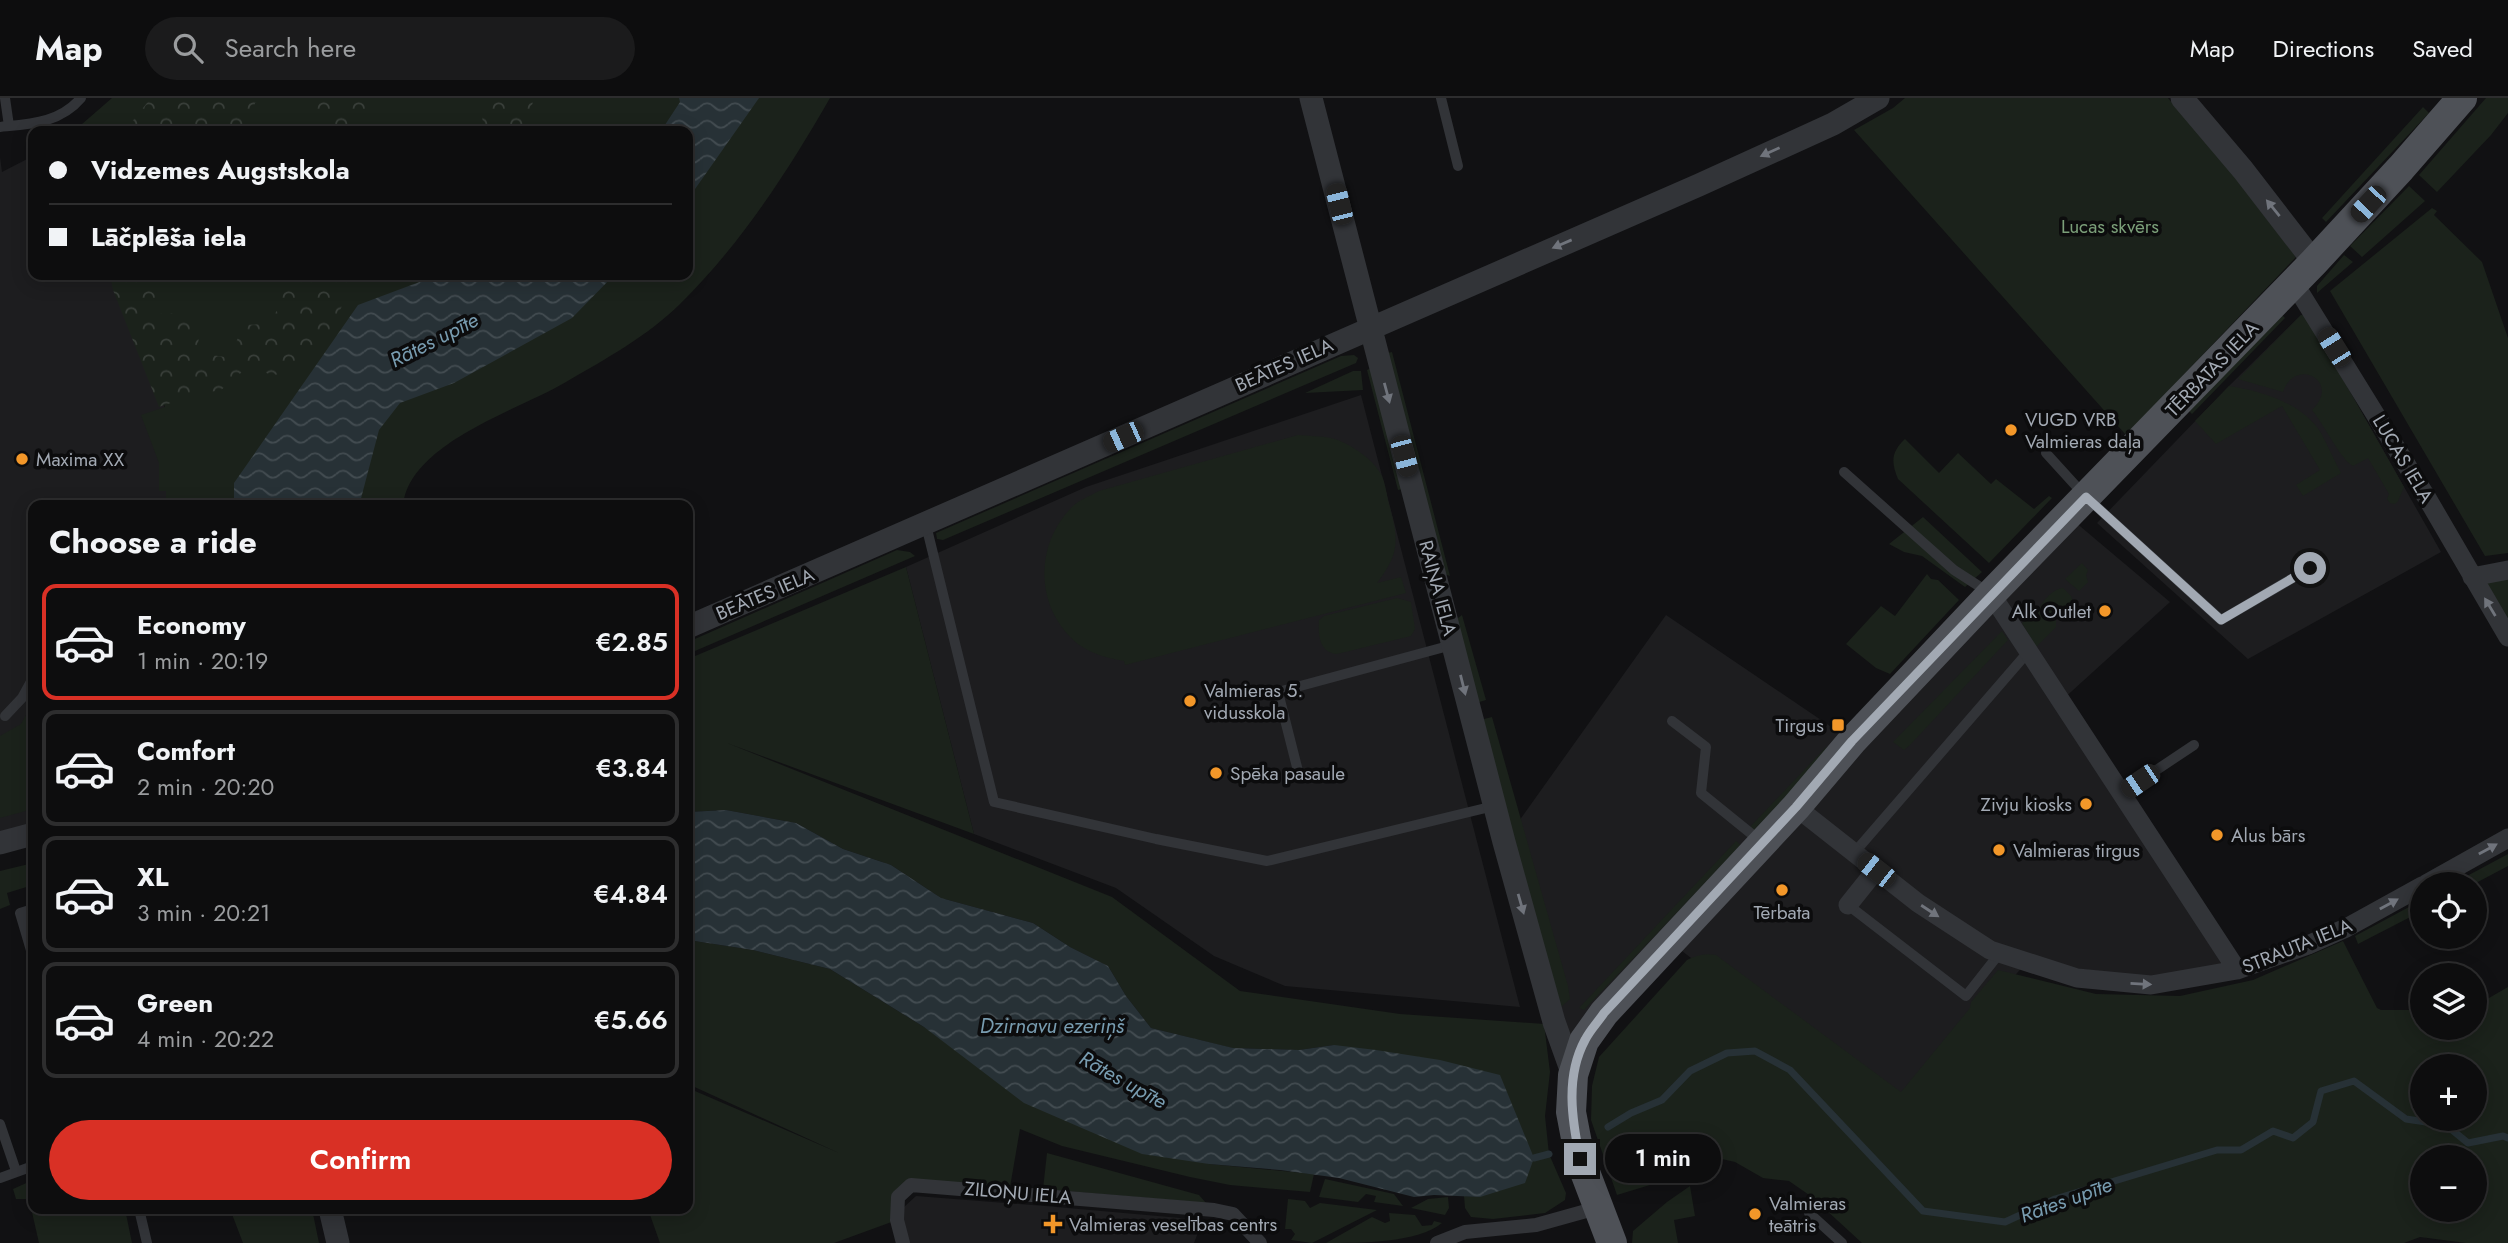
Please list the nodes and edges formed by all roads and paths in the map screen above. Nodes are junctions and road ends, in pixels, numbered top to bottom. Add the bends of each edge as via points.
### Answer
1 (5, 98) edge
2 (81, 98) edge
3 (1311, 98) edge
4 (1441, 98) edge
5 (1878, 98) edge
6 (2182, 98) edge
7 (2462, 98) edge
8 (4, 127) edge
9 (1458, 166) dead end
10 (2304, 272) junction
11 (1370, 327) junction
12 (2046, 453) dead end
13 (1844, 472) dead end
14 (2086, 497) junction
15 (926, 525) junction
16 (2310, 568) dead end
17 (2508, 570) edge
18 (2472, 577) junction
19 (2007, 583) junction
20 (693, 625) edge
21 (2508, 636) edge
22 (1453, 645) junction
23 (2028, 652) junction
24 (28, 687) edge
25 (5, 716) dead end
26 (1672, 721) dead end
27 (2194, 745) dead end
28 (1299, 775) dead end
29 (2122, 793) junction
30 (1494, 806) junction
31 (1796, 807) junction
32 (28, 835) edge
33 (2508, 838) edge
34 (0, 843) edge
35 (1762, 843) junction
36 (1854, 853) junction
37 (1876, 870) junction
38 (2447, 872) edge
39 (2410, 893) edge
40 (1849, 905) joint
41 (28, 911) edge
42 (28, 940) edge
43 (1994, 950) junction
44 (2237, 970) junction
45 (1573, 1076) junction
46 (0, 1124) edge
47 (28, 1167) edge
48 (16, 1171) junction
49 (0, 1178) edge
50 (1597, 1208) junction
51 (1809, 1213) dead end
52 (140, 1214) edge
53 (331, 1214) edge
54 (147, 1243) edge
55 (338, 1243) edge
56 (903, 1243) edge
57 (1260, 1243) edge
58 (1437, 1243) edge
59 (1612, 1243) edge
60 (1842, 1243) edge

1 - 8 lane
2 - 8 lane via 72,109 42,123
3 - 11 street, RAIŅA IELA
4 - 9 lane
5 -> 11 street, BEĀTES IELA via 1833,124
10 -> 6 street, LUCAS IELA via 2243,170
7 - 10 main road, TĒRBATAS IELA
10 - 14 main road, TĒRBATAS IELA
10 - 18 street, LUCAS IELA
11 - 15 street, BEĀTES IELA
11 -> 22 street, RAIŅA IELA
12 - 14 lane
13 - 19 lane via 1954,570
14 - 16 lane via 2221,620
14 - 19 main road, TĒRBATAS IELA
15 - 20 street, BEĀTES IELA
15 - 30 lane via 994,802 1267,860
17 - 18 street
21 -> 18 street, LUCAS IELA
19 - 23 street
19 - 31 main road, TĒRBATAS IELA via 1852,741
22 - 28 lane via 1279,692
22 -> 30 street, RAIŅA IELA
23 - 29 street
23 - 36 lane
24 - 25 lane
26 - 35 lane via 1706,747 1701,793
27 - 29 lane
29 - 44 street
30 -> 45 street, RAIŅA IELA
31 - 35 main road, TĒRBATAS IELA
31 - 36 street, STRAUTA IELA
32 - 34 street
38 -> 33 street, STRAUTA IELA
35 - 45 main road, TĒRBATAS IELA via 1604,1013 1584,1041
36 - 37 street, STRAUTA IELA
37 - 40 street
37 -> 43 street, STRAUTA IELA via 1918,903
44 -> 39 street, STRAUTA IELA via 2346,928
40 - 43 lane via 1966,996
41 - 42 lane via 20,914
43 -> 44 street, STRAUTA IELA via 2077,978 2113,982 2151,985
45 - 50 main road, TĒRBATAS IELA via 1571,1112 1580,1159
46 - 48 lane
47 - 48 lane
48 - 49 lane
50 - 58 street via 1536,1225 1465,1232
50 - 59 main road, TĒRBATAS IELA
51 - 60 lane
52 - 54 lane
53 - 55 street
56 - 57 street, ZILOŅU IELA via 898,1197 911,1185 1214,1210 1233,1214

